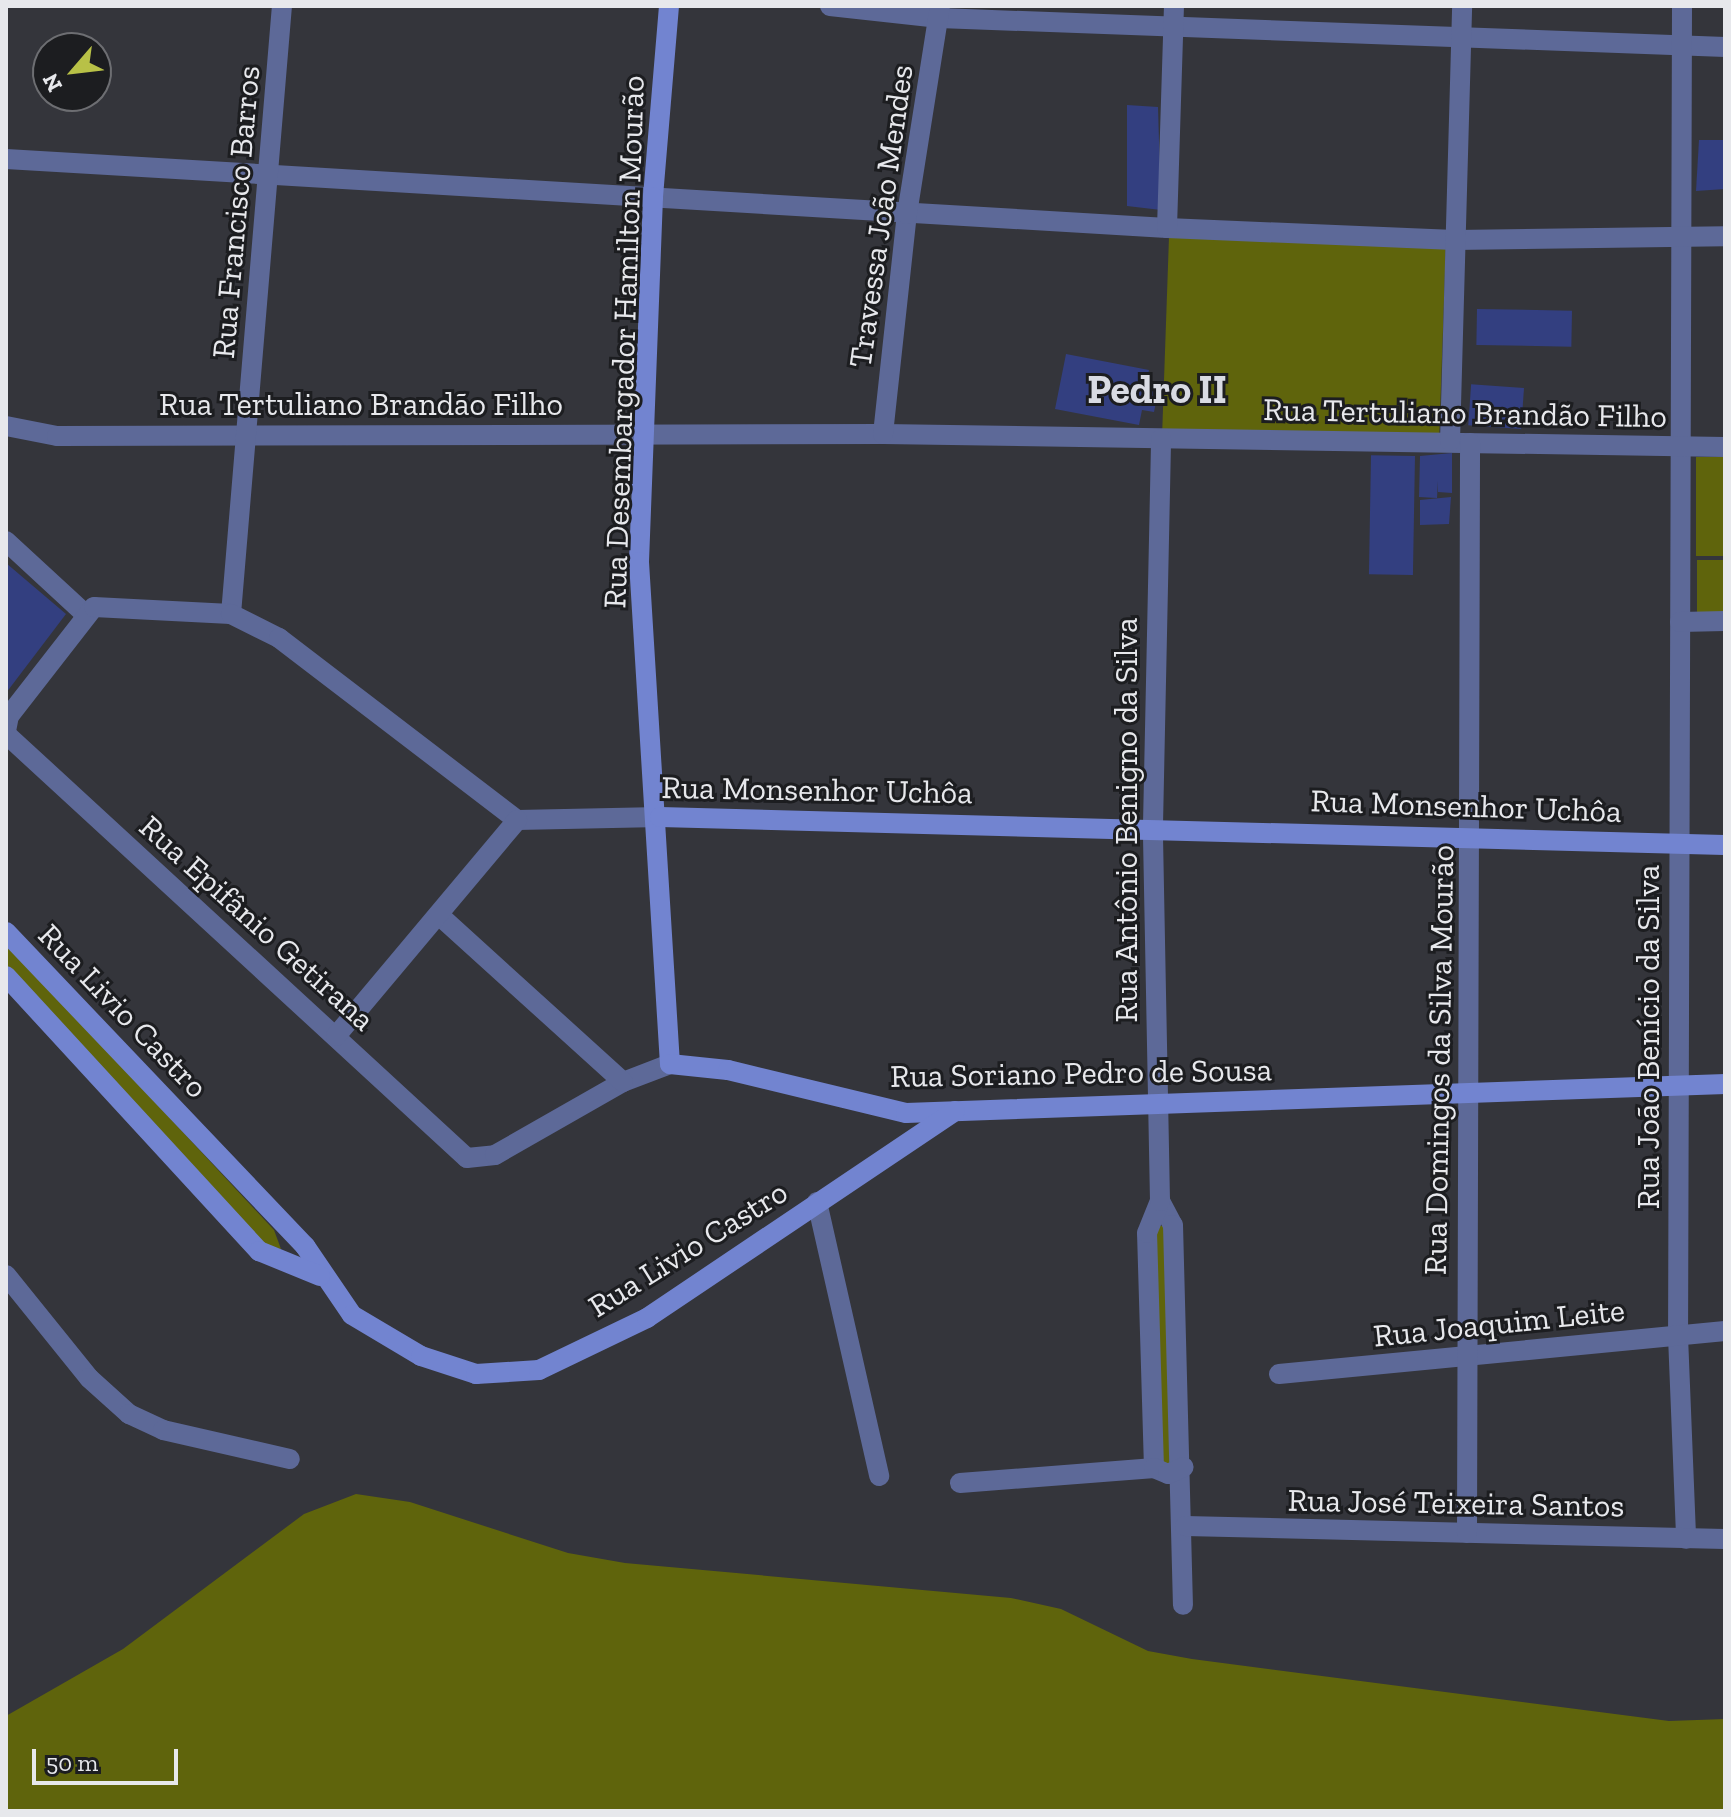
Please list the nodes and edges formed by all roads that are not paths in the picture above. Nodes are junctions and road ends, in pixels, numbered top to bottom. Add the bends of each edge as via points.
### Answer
1 (282, 6) edge
2 (669, 6) edge
3 (830, 6) edge
4 (1462, 6) edge
5 (1682, 6) edge
6 (940, 12) edge
7 (1174, 15) edge
8 (1462, 41) junction
9 (1682, 46) junction
10 (1725, 47) edge
11 (6, 159) edge
12 (271, 172) junction
13 (653, 197) junction
14 (907, 214) junction
15 (1167, 228) junction
16 (1683, 236) junction
17 (1725, 236) edge
18 (1455, 240) junction
19 (6, 426) edge
20 (644, 433) junction
21 (249, 434) junction
22 (883, 434) junction
23 (1161, 439) junction
24 (1460, 442) junction
25 (1678, 447) junction
26 (1725, 447) edge
27 (6, 541) edge
28 (84, 613) junction
29 (231, 614) junction
30 (1725, 621) edge
31 (1680, 622) junction
32 (6, 733) edge
33 (660, 817) junction
34 (517, 820) junction
35 (1153, 825) junction
36 (1471, 835) junction
37 (1677, 844) junction
38 (1725, 845) edge
39 (440, 916) junction
40 (6, 932) edge
41 (6, 976) edge
42 (336, 1036) junction
43 (670, 1064) junction
44 (623, 1082) junction
45 (1725, 1084) edge
46 (1679, 1086) junction
47 (1470, 1091) junction
48 (1155, 1104) junction
49 (955, 1111) junction
50 (467, 1158) joint
51 (1160, 1201) junction
52 (817, 1202) junction
53 (6, 1275) edge
54 (320, 1276) junction
55 (1725, 1331) edge
56 (1678, 1336) junction
57 (1465, 1359) junction
58 (1279, 1374) dead end
59 (290, 1459) dead end
60 (1184, 1467) junction
61 (1154, 1468) junction
62 (879, 1476) dead end
63 (960, 1483) dead end
64 (1185, 1526) junction
65 (1467, 1533) junction
66 (1686, 1539) junction
67 (1725, 1539) edge
68 (1183, 1605) dead end

1 - 12 street, Rua Francisco Barros
2 - 13 street, Rua Desembargador Hamilton Mourão
3 - 6 street
4 - 8 street, Rua Domingos da Silva Mourão
5 - 9 street, Rua João Benício da Silva
6 - 7 street
6 - 14 street, Travessa João Mendes
7 - 8 street
7 - 15 street
8 - 9 street
8 - 18 street, Rua Domingos da Silva Mourão
9 - 10 street
9 - 16 street, Rua João Benício da Silva
11 - 12 street
12 - 13 street
12 - 21 street, Rua Francisco Barros
13 - 14 street
13 - 20 street, Rua Desembargador Hamilton Mourão
14 - 15 street
14 - 22 street, Travessa João Mendes
15 - 18 street
16 - 17 street
16 - 18 street
16 - 25 street, Rua João Benício da Silva
18 - 24 street, Rua Domingos da Silva Mourão
19 - 21 street, Rua Tertuliano Brandão Filho via 57,436
20 - 21 street, Rua Tertuliano Brandão Filho
20 - 22 street, Rua Tertuliano Brandão Filho
20 - 33 street, Rua Desembargador Hamilton Mourão via 639,562
21 - 29 street, Rua Francisco Barros
22 - 23 street, Rua Tertuliano Brandão Filho
23 - 24 street, Rua Tertuliano Brandão Filho
23 - 35 street, Rua Antônio Benigno da Silva
24 - 25 street, Rua Tertuliano Brandão Filho
24 - 36 street, Rua Domingos da Silva Mourão
25 - 26 street, Rua Tertuliano Brandão Filho
25 - 31 street, Rua João Benício da Silva
27 - 28 street
28 - 29 street via 115,606
28 - 32 street
29 - 34 street via 279,638
30 - 31 street
31 - 37 street, Rua João Benício da Silva
32 - 42 street, Rua Epifânio Getirana
33 - 34 street, Rua Monsenhor Uchôa
33 - 35 street, Rua Monsenhor Uchôa
33 - 43 street, Rua Desembargador Hamilton Mourão
34 - 39 street
35 - 36 street, Rua Monsenhor Uchôa
35 - 48 street, Rua Antônio Benigno da Silva
36 - 37 street, Rua Monsenhor Uchôa
36 - 47 street, Rua Domingos da Silva Mourão
37 - 38 street, Rua Monsenhor Uchôa
37 - 46 street, Rua João Benício da Silva
39 - 42 street
39 - 44 street
40 - 54 street, Rua Livio Castro via 281,1220
41 - 54 street, Rua Livio Castro via 259,1251
42 - 50 street, Rua Epifânio Getirana
43 - 44 street, Rua Soriano Pedro de Sousa
43 - 49 street, Rua Soriano Pedro de Sousa via 728,1070 852,1105
44 - 50 street, Rua Soriano Pedro de Sousa via 495,1155
45 - 46 street, Rua Soriano Pedro de Sousa
46 - 47 street, Rua Soriano Pedro de Sousa
46 - 56 street, Rua João Benício da Silva
47 - 48 street, Rua Soriano Pedro de Sousa
47 - 57 street, Rua Domingos da Silva Mourão
48 - 49 street, Rua Soriano Pedro de Sousa
48 - 51 street, Rua Antônio Benigno da Silva
49 - 52 street, Rua Livio Castro
51 - 60 street, Rua Antônio Benigno da Silva via 1173,1225
51 - 61 street, Rua Antônio Benigno da Silva via 1147,1233
52 - 54 street, Rua Livio Castro via 647,1318 539,1370 476,1374 421,1356 352,1315
52 - 62 street
53 - 59 street via 89,1378 129,1414 163,1430
55 - 56 street, Rua Joaquim Leite
56 - 57 street, Rua Joaquim Leite
56 - 66 street, Rua João Benício da Silva
57 - 58 street, Rua Joaquim Leite
57 - 65 street, Rua Domingos da Silva Mourão
60 - 61 street via 1168,1474
60 - 64 street, Rua Antônio Benigno da Silva
61 - 63 street
64 - 65 street, Rua José Teixeira Santos
64 - 68 street, Rua Antônio Benigno da Silva
65 - 66 street, Rua José Teixeira Santos
66 - 67 street, Rua José Teixeira Santos

